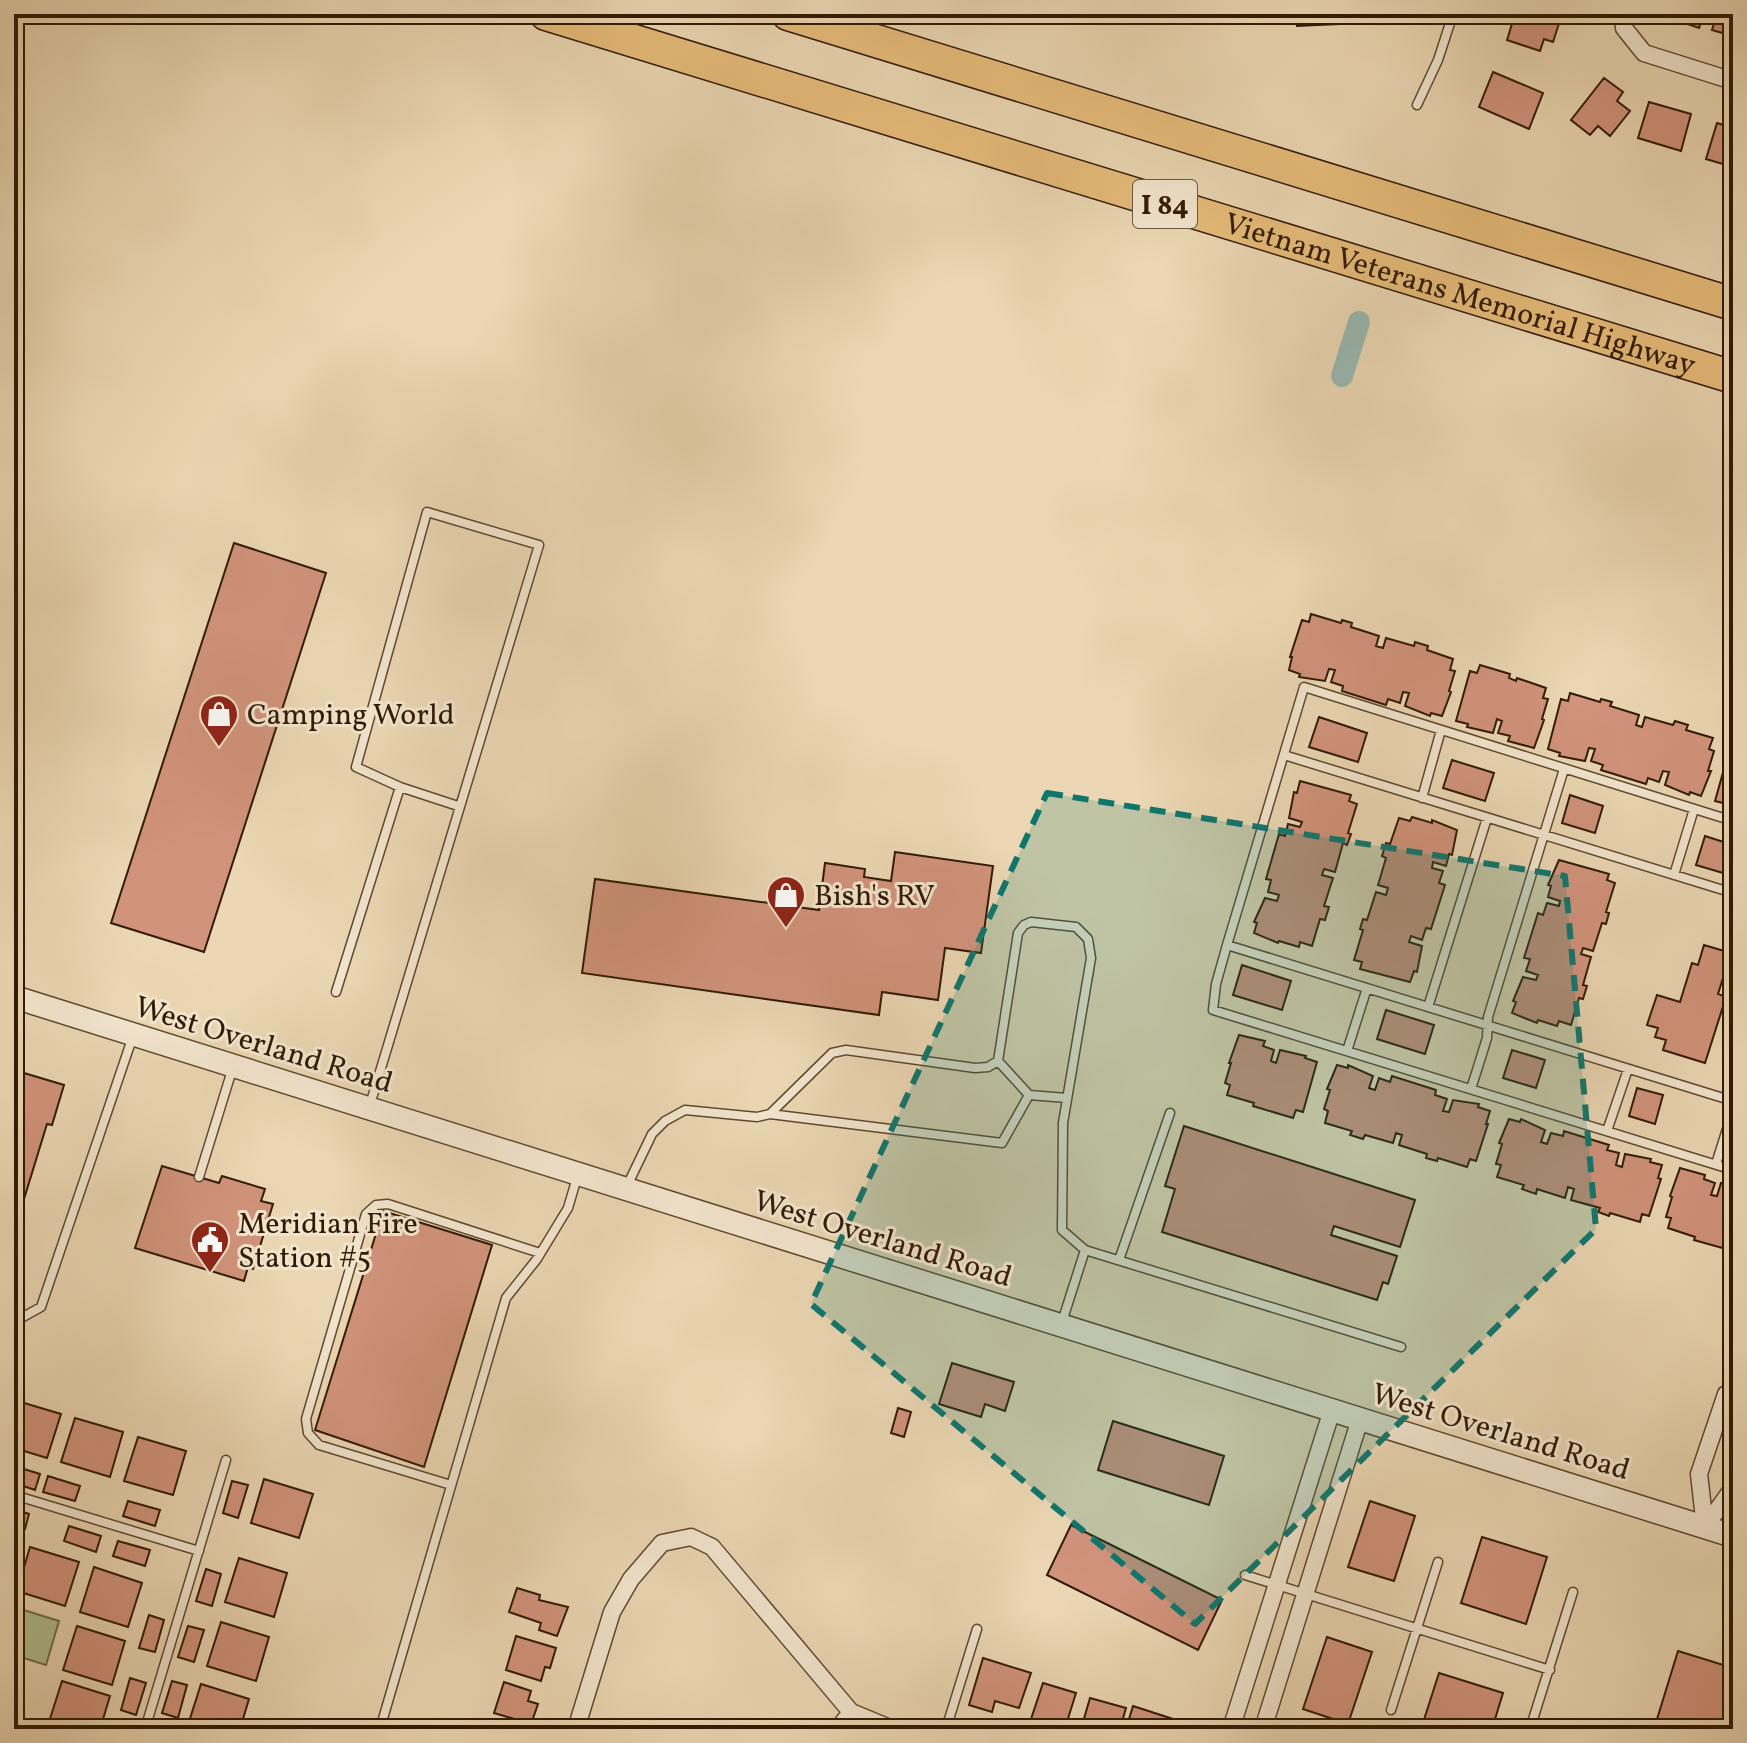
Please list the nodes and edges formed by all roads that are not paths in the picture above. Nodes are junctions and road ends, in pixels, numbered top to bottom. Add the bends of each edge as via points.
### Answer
1 (546, 14) edge
2 (788, 14) edge
3 (1453, 14) edge
4 (1624, 21) edge
5 (1733, 81) edge
6 (1417, 105) dead end
7 (1733, 304) edge
8 (1733, 377) edge
9 (1441, 730) junction
10 (1284, 755) junction
11 (1564, 769) junction
12 (400, 787) junction
13 (1422, 798) junction
14 (458, 806) junction
15 (1694, 809) junction
16 (1487, 818) junction
17 (1733, 821) edge
18 (1543, 835) junction
19 (1674, 875) junction
20 (1733, 893) edge
21 (1227, 945) junction
22 (1367, 988) junction
23 (336, 992) dead end
24 (14, 997) edge
25 (1428, 1007) junction
26 (1487, 1026) junction
27 (134, 1035) junction
28 (1347, 1051) junction
29 (998, 1061) junction
30 (233, 1066) junction
31 (1628, 1069) junction
32 (1471, 1089) junction
33 (1029, 1095) junction
34 (1067, 1098) junction
35 (1733, 1101) edge
36 (368, 1108) junction
37 (1733, 1110) edge
38 (1170, 1113) dead end
39 (770, 1114) junction
40 (1607, 1131) junction
41 (1716, 1164) junction
42 (1733, 1170) edge
43 (578, 1173) junction
44 (199, 1177) dead end
45 (626, 1189) junction
46 (1085, 1250) junction
47 (540, 1253) junction
48 (1119, 1260) junction
49 (14, 1322) edge
50 (1061, 1325) junction
51 (1401, 1347) dead end
52 (1733, 1391) edge
53 (1332, 1410) junction
54 (1360, 1419) junction
55 (226, 1460) dead end
56 (451, 1485) junction
57 (1733, 1488) edge
58 (14, 1495) edge
59 (1705, 1527) junction
60 (1733, 1536) edge
61 (199, 1551) junction
62 (1438, 1562) dead end
63 (1245, 1575) dead end
64 (1277, 1585) junction
65 (1573, 1592) dead end
66 (1305, 1594) junction
67 (977, 1629) dead end
68 (1418, 1629) junction
69 (1550, 1670) junction
70 (1391, 1710) dead end
71 (851, 1712) junction
72 (145, 1729) edge
73 (380, 1729) edge
74 (576, 1729) edge
75 (838, 1729) edge
76 (892, 1729) edge
77 (946, 1729) edge
78 (1231, 1729) edge
79 (1263, 1729) edge
80 (1530, 1729) edge

1 - 8 highway, Vietnam Veterans Memorial Highway / I 84
2 - 7 highway, I 84
3 - 6 lane
4 - 5 street via 1644,53
9 - 10 lane via 1304,687
9 - 11 lane
9 - 13 lane
10 - 13 lane
10 - 21 lane
11 - 15 lane
11 - 18 lane
12 - 14 lane
12 - 14 lane via 356,767 427,512 539,545
12 - 23 lane
13 - 16 lane
14 - 36 lane
15 - 17 lane
15 - 19 lane
16 - 18 lane
16 - 25 lane
18 - 19 lane
18 - 26 lane
19 - 20 lane
21 - 22 lane
21 - 28 lane via 1213,1010
22 - 25 lane
22 - 28 lane
24 - 27 street, West Overland Road
25 - 26 lane
26 - 31 lane
26 - 32 lane
27 - 30 street, West Overland Road
27 - 49 lane via 41,1307
28 - 32 lane
29 - 33 lane
29 - 34 lane via 1018,933 1031,922 1076,927 1088,939 1091,958
29 - 39 lane via 975,1068 846,1050 832,1053
30 - 36 street, West Overland Road
30 - 44 lane
31 - 35 lane
31 - 40 lane
32 - 40 lane
33 - 34 lane
33 - 39 lane via 1002,1143
34 - 46 lane via 1062,1230
36 - 43 street, West Overland Road
37 - 41 lane
38 - 48 lane
39 - 45 lane via 685,1110 652,1134
40 - 41 lane
41 - 42 lane
43 - 45 street, West Overland Road
43 - 47 lane via 568,1208
45 - 50 street, West Overland Road
46 - 48 lane
46 - 50 lane
47 - 56 lane via 506,1298
47 - 56 lane via 388,1204 376,1205 366,1214 306,1419 308,1433 319,1445
48 - 51 lane
50 - 53 street, West Overland Road
52 - 59 street via 1726,1394 1699,1474
53 - 54 street, West Overland Road
53 - 64 street
54 - 59 street, West Overland Road
54 - 66 street
55 - 61 lane
56 - 73 lane
57 - 59 street
58 - 61 lane
59 - 60 street, West Overland Road
61 - 72 lane
62 - 68 lane
63 - 64 lane
64 - 66 lane
64 - 78 street
65 - 69 lane
66 - 68 lane
66 - 79 street
67 - 77 lane
68 - 69 lane
68 - 70 lane
69 - 80 lane
71 - 74 street via 712,1547 691,1537 662,1543 631,1579 612,1612
71 - 75 street
71 - 76 street

